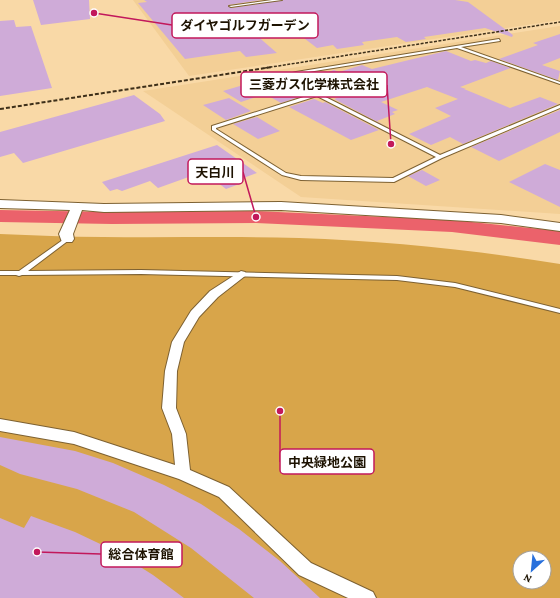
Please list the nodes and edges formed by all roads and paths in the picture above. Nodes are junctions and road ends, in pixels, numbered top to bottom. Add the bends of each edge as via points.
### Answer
1 (280, 0) edge
2 (231, 6) dead end
3 (499, 40) dead end
4 (457, 47) junction
5 (560, 83) edge
6 (316, 95) junction
7 (560, 106) edge
8 (440, 157) junction
9 (0, 204) edge
10 (78, 208) junction
11 (560, 227) edge
12 (66, 237) joint
13 (0, 273) edge
14 (19, 274) junction
15 (241, 274) junction
16 (560, 312) edge
17 (0, 425) edge
18 (183, 474) junction
19 (367, 598) edge

1 - 2 lane
3 - 4 lane
4 - 5 lane
4 - 6 lane via 282,77
6 - 8 lane
6 - 8 lane via 214,127 214,130 284,174 301,178 394,180
7 - 8 lane
9 - 10 street
10 - 11 street via 281,206 501,219
10 - 12 street
12 - 14 lane
13 - 14 lane
14 - 15 lane
15 - 16 lane via 402,278 455,285
15 - 18 street via 214,294 194,314 178,342 171,371 169,408 179,434
17 - 18 street via 74,438
18 - 19 street via 224,492 305,569

